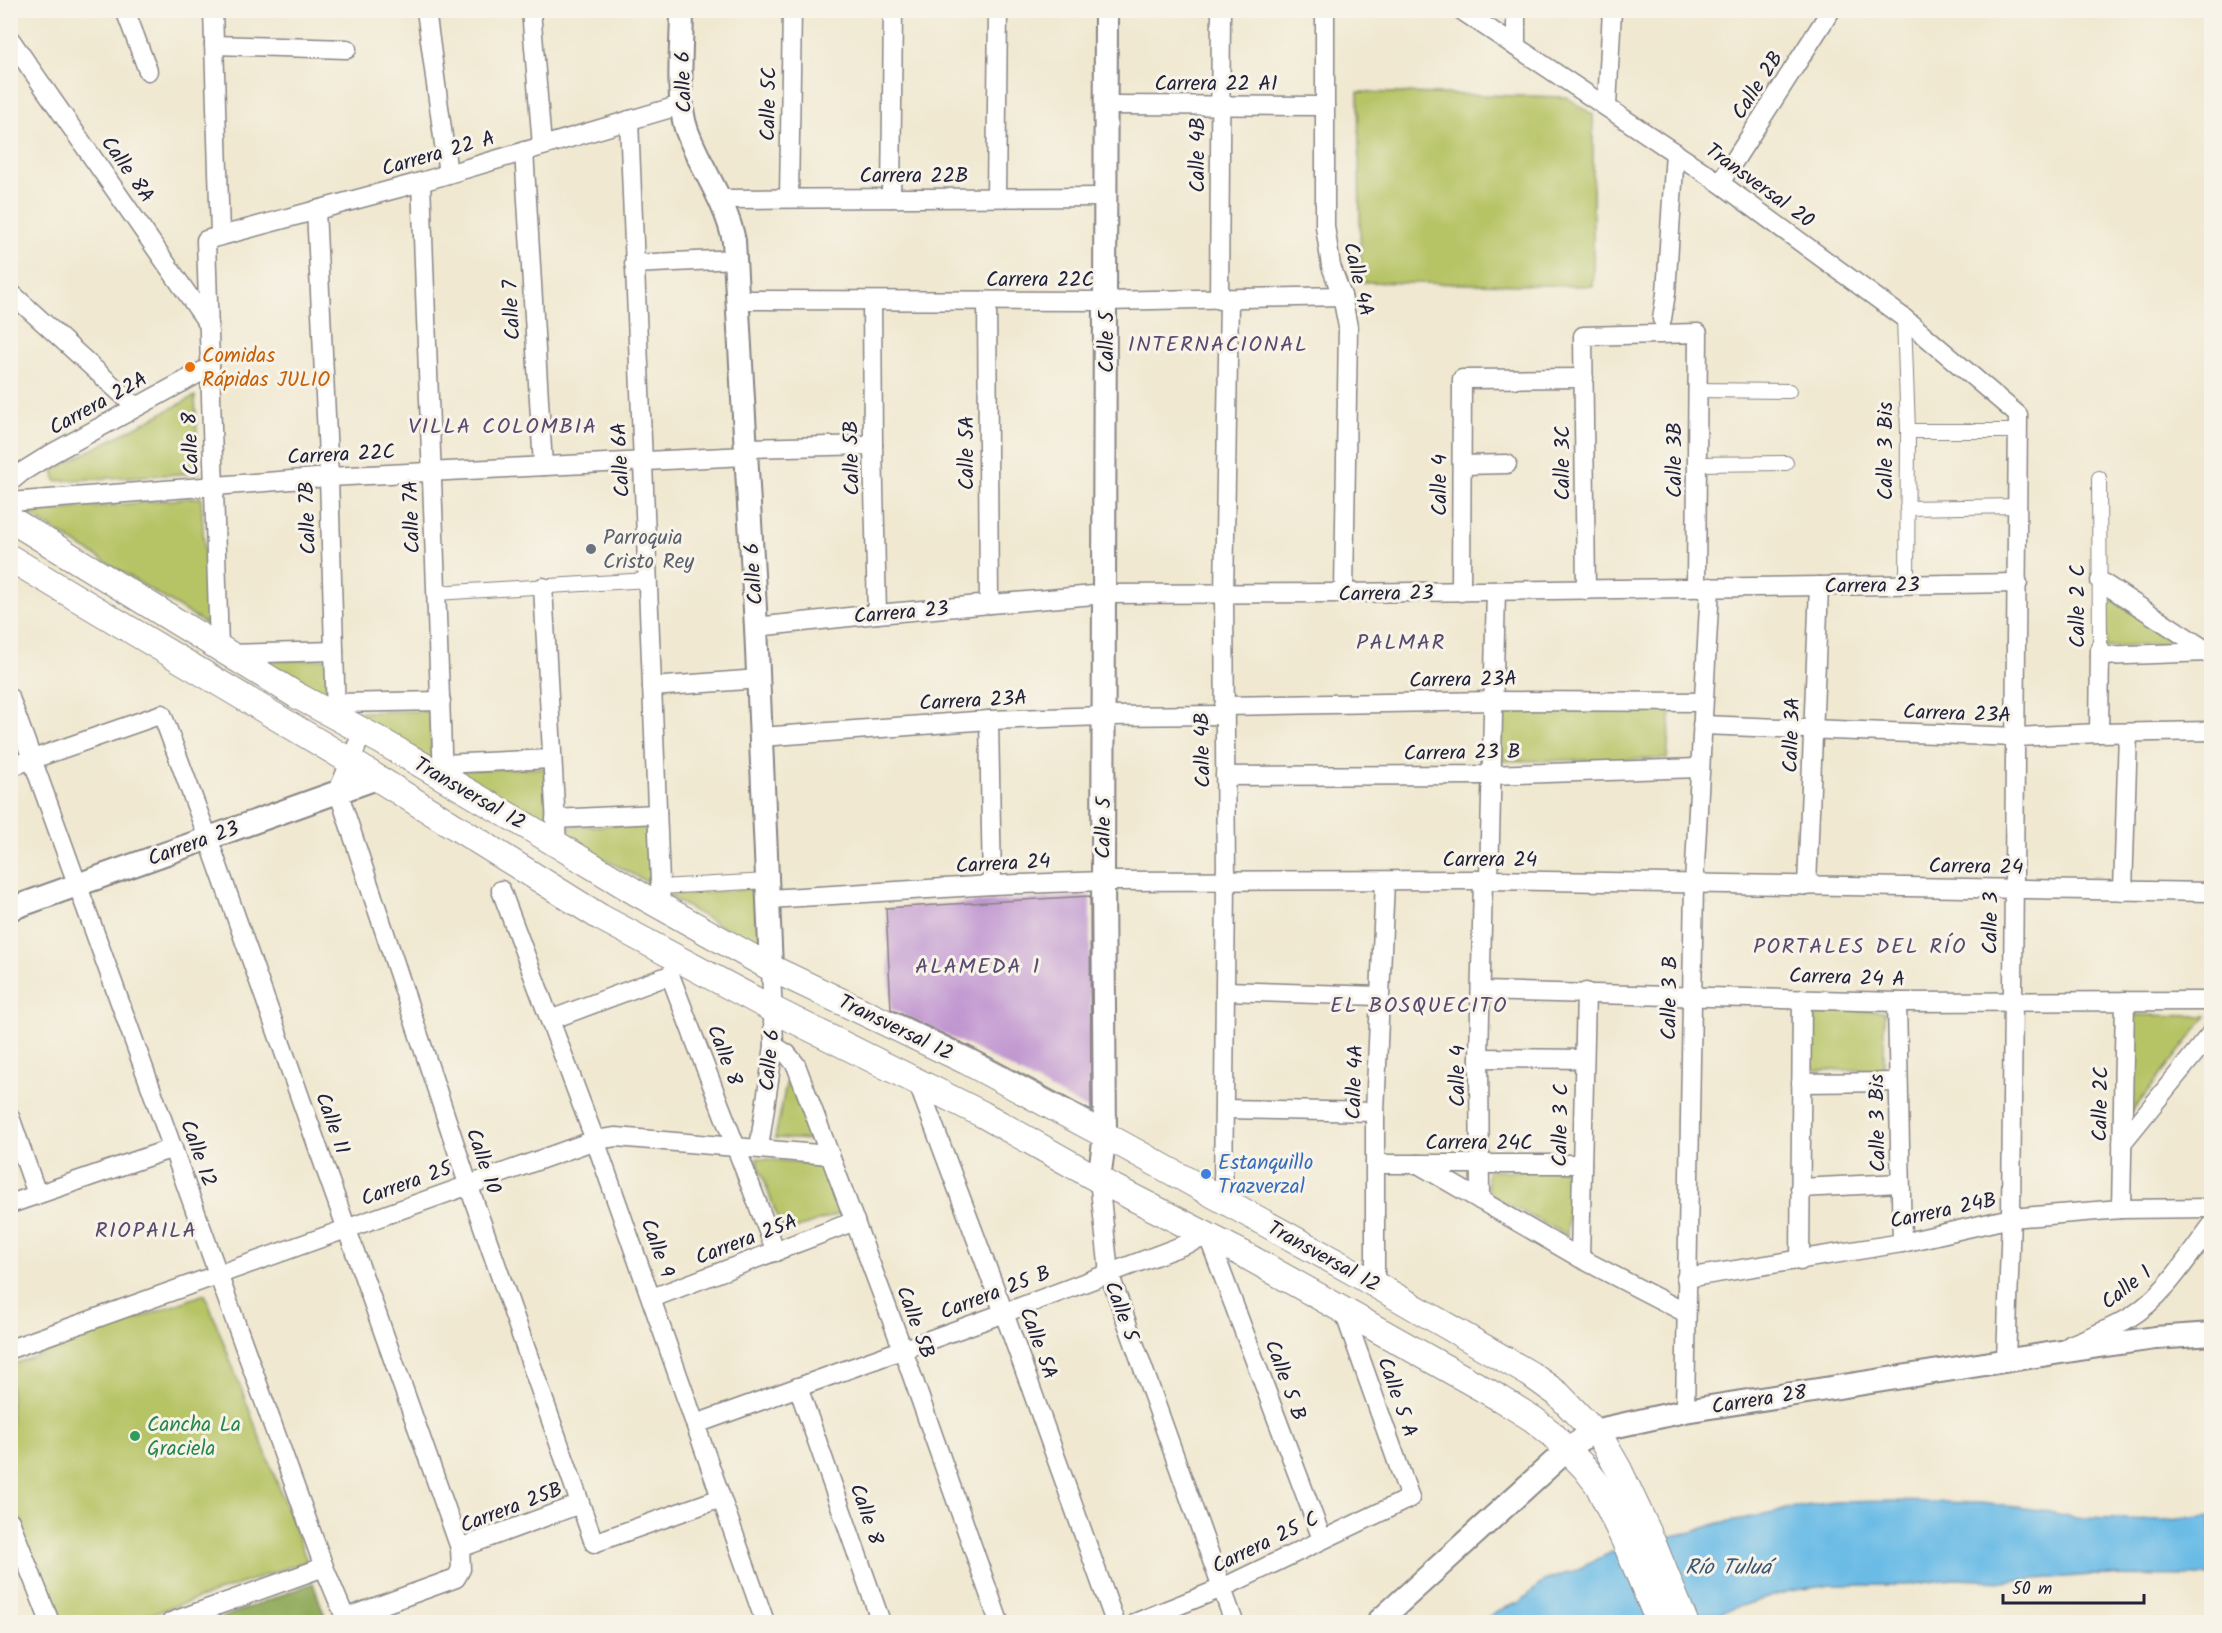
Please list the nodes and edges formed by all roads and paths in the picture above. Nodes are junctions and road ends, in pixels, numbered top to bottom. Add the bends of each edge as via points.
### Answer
1 (125, 10) edge
2 (213, 10) edge
3 (426, 10) edge
4 (531, 10) edge
5 (682, 10) edge
6 (792, 10) edge
7 (893, 10) edge
8 (998, 10) edge
9 (1106, 10) edge
10 (1221, 10) edge
11 (1325, 10) edge
12 (1461, 10) edge
13 (1516, 10) edge
14 (1612, 10) edge
15 (1831, 10) edge
16 (10, 39) edge
17 (214, 45) junction
18 (1516, 46) junction
19 (347, 49) dead end
20 (148, 71) dead end
21 (681, 105) junction
22 (1106, 105) junction
23 (1220, 106) junction
24 (1325, 106) junction
25 (1606, 106) junction
26 (629, 120) junction
27 (542, 146) junction
28 (524, 151) junction
29 (1675, 152) junction
30 (448, 174) junction
31 (421, 182) junction
32 (1720, 183) junction
33 (789, 197) junction
34 (996, 197) junction
35 (1106, 197) junction
36 (891, 198) junction
37 (721, 199) junction
38 (316, 210) junction
39 (213, 237) junction
40 (736, 259) junction
41 (634, 264) junction
42 (10, 292) edge
43 (1342, 296) junction
44 (738, 300) junction
45 (1224, 300) junction
46 (872, 302) junction
47 (987, 302) junction
48 (1106, 302) junction
49 (1904, 318) junction
50 (1662, 320) dead end
51 (209, 325) junction
52 (1583, 336) joint
53 (210, 367) junction
54 (1584, 378) junction
55 (1697, 390) junction
56 (1789, 391) dead end
57 (136, 406) junction
58 (2019, 423) junction
59 (1908, 431) junction
60 (873, 445) junction
61 (746, 452) junction
62 (642, 461) junction
63 (1508, 464) dead end
64 (1697, 464) junction
65 (1786, 464) dead end
66 (1462, 465) junction
67 (543, 466) junction
68 (432, 472) junction
69 (329, 477) junction
70 (2099, 478) dead end
71 (10, 482) edge
72 (213, 485) junction
73 (10, 502) edge
74 (2018, 506) junction
75 (1907, 508) junction
76 (10, 519) edge
77 (10, 558) edge
78 (648, 580) junction
79 (2100, 581) junction
80 (2018, 583) junction
81 (1907, 584) junction
82 (1819, 586) junction
83 (543, 587) junction
84 (1703, 587) junction
85 (1586, 590) junction
86 (1496, 591) junction
87 (1461, 592) junction
88 (436, 593) junction
89 (1344, 593) junction
90 (1105, 594) junction
91 (1224, 594) junction
92 (989, 604) junction
93 (878, 614) junction
94 (756, 627) junction
95 (224, 650) junction
96 (334, 651) junction
97 (2100, 652) junction
98 (2210, 653) edge
99 (759, 679) junction
100 (652, 687) junction
101 (10, 698) edge
102 (441, 701) junction
103 (1493, 701) junction
104 (1703, 702) junction
105 (336, 710) junction
106 (1224, 710) junction
107 (1104, 716) junction
108 (989, 720) junction
109 (1702, 725) junction
110 (1814, 730) junction
111 (363, 731) junction
112 (2211, 731) edge
113 (2099, 733) junction
114 (2128, 733) junction
115 (761, 737) junction
116 (2017, 737) junction
117 (33, 759) junction
118 (552, 759) junction
119 (350, 761) junction
120 (10, 767) edge
121 (1699, 768) junction
122 (443, 771) junction
123 (1490, 775) junction
124 (1224, 777) junction
125 (377, 778) junction
126 (338, 791) junction
127 (657, 814) junction
128 (556, 832) junction
129 (208, 838) junction
130 (1103, 880) junction
131 (1226, 881) junction
132 (1385, 881) junction
133 (1486, 881) junction
134 (1694, 884) junction
135 (992, 885) junction
136 (78, 886) junction
137 (1807, 886) junction
138 (2013, 889) junction
139 (501, 890) dead end
140 (768, 890) junction
141 (2123, 891) junction
142 (2211, 892) edge
143 (660, 897) junction
144 (10, 909) edge
145 (771, 968) junction
146 (1226, 991) junction
147 (1481, 991) junction
148 (1586, 992) junction
149 (1691, 995) junction
150 (1379, 996) junction
151 (1802, 999) junction
152 (2012, 1001) junction
153 (2125, 1001) junction
154 (2211, 1001) edge
155 (1897, 1002) junction
156 (772, 1009) junction
157 (550, 1020) junction
158 (2211, 1032) edge
159 (774, 1046) junction
160 (1479, 1058) junction
161 (1584, 1059) junction
162 (916, 1081) junction
163 (1898, 1082) junction
164 (1802, 1083) junction
165 (1225, 1109) junction
166 (1375, 1112) junction
167 (10, 1117) edge
168 (1106, 1135) junction
169 (596, 1140) junction
170 (2122, 1143) junction
171 (736, 1146) junction
172 (173, 1148) junction
173 (759, 1148) junction
174 (830, 1155) junction
175 (1375, 1164) junction
176 (1418, 1164) junction
177 (1480, 1164) junction
178 (1582, 1164) junction
179 (1099, 1179) junction
180 (1900, 1183) junction
181 (468, 1184) junction
182 (1800, 1188) junction
183 (37, 1194) junction
184 (1223, 1200) junction
185 (1480, 1200) junction
186 (10, 1204) edge
187 (2211, 1208) edge
188 (2121, 1209) junction
189 (2011, 1218) junction
190 (855, 1221) junction
191 (2211, 1225) edge
192 (346, 1228) junction
193 (1208, 1236) junction
194 (1902, 1243) junction
195 (776, 1252) junction
196 (1580, 1258) junction
197 (1800, 1261) junction
198 (1108, 1273) junction
199 (219, 1274) junction
200 (1686, 1278) junction
201 (1375, 1284) junction
202 (652, 1298) junction
203 (1344, 1312) junction
204 (1004, 1313) junction
205 (1686, 1313) junction
206 (2211, 1334) edge
207 (10, 1349) edge
208 (903, 1350) junction
209 (2046, 1354) junction
210 (2006, 1360) junction
211 (798, 1387) junction
212 (1685, 1411) junction
213 (696, 1424) junction
214 (1594, 1431) junction
215 (1568, 1449) junction
216 (721, 1498) junction
217 (1410, 1498) joint
218 (580, 1504) junction
219 (10, 1521) edge
220 (1322, 1539) junction
221 (1638, 1540) junction
222 (459, 1548) junction
223 (324, 1567) junction
224 (1222, 1588) junction
225 (346, 1620) edge
226 (50, 1623) edge
227 (171, 1623) edge
228 (765, 1623) edge
229 (881, 1623) edge
230 (999, 1623) edge
231 (1115, 1623) edge
232 (1137, 1623) edge
233 (1234, 1623) edge
234 (1378, 1623) edge
235 (1659, 1623) edge
236 (1684, 1623) edge

1 - 20 street
2 - 17 street, Calle 8
3 - 30 street
4 - 27 street
5 - 21 street, Calle 6
6 - 33 street, Calle 5C
7 - 36 street
8 - 34 street
9 - 22 street, Calle 5
10 - 23 street, Calle 4B
11 - 24 street, Calle 4A
12 - 18 street, Transversal 20
13 - 18 street
14 - 25 street
15 - 32 street, Calle 2B
16 - 51 street, Calle 8A
17 - 19 street
17 - 39 street, Calle 8
18 - 25 street, Transversal 20
21 - 26 street, Carrera 22 A
21 - 37 street, Calle 6 via 687,130
22 - 23 street, Carrera 22 A1
22 - 35 street, Calle 5
23 - 24 street, Carrera 22 A1
23 - 45 street, Calle 4B
24 - 43 street, Calle 4A via 1325,226 1331,266
25 - 29 street, Transversal 20
26 - 27 street, Carrera 22 A
26 - 41 street, Calle 6A
27 - 28 street, Carrera 22 A
28 - 30 street, Carrera 22 A
28 - 67 street, Calle 7
29 - 32 street, Transversal 20
29 - 50 street
30 - 31 street, Carrera 22 A
31 - 38 street, Carrera 22 A
31 - 68 street, Calle 7A
32 - 49 street, Transversal 20
33 - 36 street, Carrera 22B
33 - 37 street, Carrera 22B
34 - 35 street, Carrera 22B
34 - 36 street, Carrera 22B
35 - 48 street, Calle 5
37 - 40 street, Calle 6 via 730,221
38 - 39 street, Carrera 22 A
38 - 69 street, Calle 7B
39 - 51 street, Calle 8
40 - 41 street
40 - 44 street, Calle 6
41 - 62 street, Calle 6A
42 - 57 street
43 - 45 street, Carrera 22C
43 - 89 street, Calle 4A via 1348,327
44 - 46 street, Carrera 22C
44 - 61 street, Calle 6
45 - 48 street, Carrera 22C
45 - 91 street, Calle 4B
46 - 47 street, Carrera 22C
46 - 60 street, Calle 5B
47 - 48 street, Carrera 22C
47 - 92 street, Calle 5A
48 - 90 street, Calle 5
49 - 58 street, Transversal 20
49 - 59 street, Calle 3 Bis
51 - 53 street, Calle 8
52 - 54 street, Calle 3C
52 - 55 street, Calle 3B via 1698,333
53 - 57 street, Carrera 22A
53 - 72 street, Calle 8
54 - 66 street, Calle 4 via 1462,379
54 - 85 street, Calle 3C
55 - 56 street
55 - 64 street, Calle 3B
57 - 71 street, Carrera 22A
58 - 59 street
58 - 74 street, Calle 3
59 - 75 street, Calle 3 Bis
60 - 61 street, Carrera 22C
60 - 93 street, Calle 5B
61 - 62 street, Carrera 22C
61 - 94 street, Calle 6
62 - 67 street, Carrera 22C
62 - 78 street, Calle 6A
63 - 66 street
64 - 65 street
64 - 84 street, Calle 3B
66 - 87 street, Calle 4
67 - 68 street, Carrera 22C
68 - 69 street, Carrera 22C
68 - 88 street, Calle 7A
69 - 72 street, Carrera 22C
69 - 96 street, Calle 7B
70 - 79 street, Calle 2 C
72 - 73 street, Carrera 22C
72 - 95 street, Calle 8
74 - 75 street
74 - 80 street, Calle 3
75 - 81 street, Calle 3 Bis
76 - 95 main road, Transversal 12
77 - 119 main road, Transversal 12
78 - 83 street
78 - 100 street, Calle 6A
79 - 97 street, Calle 2 C
79 - 98 street
80 - 81 street, Carrera 23
80 - 116 street, Calle 3
81 - 82 street, Carrera 23
82 - 84 street, Carrera 23
82 - 110 street, Calle 3A
83 - 88 street
83 - 118 street
84 - 85 street, Carrera 23
84 - 104 street, Calle 3 B
85 - 86 street, Carrera 23
86 - 87 street, Carrera 23
86 - 103 street, Calle 4
87 - 89 street, Carrera 23
88 - 102 street, Calle 7A
89 - 91 street, Carrera 23
90 - 91 street, Carrera 23
90 - 92 street, Carrera 23
90 - 107 street, Calle 5
91 - 106 street, Calle 4B
92 - 93 street, Carrera 23
93 - 94 street, Carrera 23
94 - 99 street, Calle 6
95 - 96 street
95 - 105 main road, Transversal 12 via 296,695
96 - 105 street, Calle 7B
97 - 98 street
97 - 113 street, Calle 2 C
99 - 100 street
99 - 115 street, Calle 6
100 - 127 street, Calle 6A
101 - 117 street, Calle 12
102 - 105 street
102 - 122 street, Calle 7A
103 - 104 street, Carrera 23A
103 - 106 street, Carrera 23A
103 - 123 street, Calle 4
104 - 109 street, Calle 3 B
105 - 111 main road, Transversal 12
106 - 107 street, Carrera 23A
106 - 124 street, Calle 4B
107 - 108 street, Carrera 23A
107 - 130 street, Calle 5
108 - 115 street, Carrera 23A
108 - 135 street
109 - 110 street, Carrera 23A
109 - 121 street, Calle 3 B
110 - 116 street, Carrera 23A
110 - 137 street, Calle 3A
111 - 119 street
111 - 122 main road, Transversal 12
112 - 114 street, Carrera 23A
113 - 114 street, Carrera 23A
113 - 116 street, Carrera 23A
114 - 141 street
115 - 140 street, Calle 6
116 - 138 street, Calle 3
117 - 120 street
117 - 129 street, Calle 11 via 162,714
117 - 136 street, Calle 12
118 - 122 street
118 - 128 street
119 - 125 main road, Transversal 12
119 - 126 street
121 - 123 street, Carrera 23 B
121 - 134 street, Calle 3 B
122 - 128 main road, Transversal 12
123 - 124 street, Carrera 23 B
123 - 133 street, Calle 4
124 - 131 street, Calle 4B
125 - 126 street, Carrera 23
125 - 156 main road, Transversal 12 via 600,917
126 - 129 street, Carrera 23
126 - 181 street, Calle 10
127 - 128 street
127 - 143 street, Calle 6A
128 - 143 main road, Transversal 12
129 - 136 street, Carrera 23
129 - 192 street, Calle 11
130 - 131 street, Carrera 24
130 - 135 street, Carrera 24
130 - 168 street, Calle 5
131 - 132 street, Carrera 24
131 - 146 street, Calle 4B
132 - 133 street, Carrera 24
132 - 150 street, Calle 4A
133 - 134 street, Carrera 24
133 - 147 street, Calle 4
134 - 137 street, Carrera 24
134 - 149 street, Calle 3 B
135 - 140 street, Carrera 24
136 - 144 street, Carrera 23
136 - 172 street, Calle 12
137 - 138 street, Carrera 24
138 - 141 street, Carrera 24
138 - 152 street, Calle 3
139 - 157 street, Calle 9
140 - 143 street
140 - 145 street, Calle 6
141 - 142 street, Carrera 24
143 - 145 main road, Transversal 12
145 - 156 street, Calle 6
145 - 168 main road, Transversal 12 via 966,1061
146 - 150 street
146 - 165 street, Calle 4B
147 - 148 street, Carrera 24 A
147 - 160 street, Calle 4
148 - 149 street, Carrera 24 A
148 - 161 street, Calle 3 C
149 - 151 street, Carrera 24 A
149 - 200 street, Calle 3 B
150 - 166 street, Calle 4A
151 - 155 street, Carrera 24 A
151 - 164 street
152 - 153 street, Carrera 24 A
152 - 155 street, Carrera 24 A
152 - 189 street, Calle 3
153 - 154 street, Carrera 24 A
153 - 170 street, Calle 2C
155 - 163 street, Calle 3 Bis
156 - 159 street, Calle 6
156 - 162 main road, Transversal 12
157 - 169 street, Calle 9
157 - 171 street, Calle 8 via 670,975
158 - 170 street
159 - 173 street, Calle 6
159 - 174 street, Calle 5B via 796,1065
160 - 161 street
160 - 177 street, Calle 4
161 - 178 street, Calle 3 C
162 - 179 main road, Transversal 12
162 - 204 street, Calle 5A
163 - 164 street
163 - 180 street, Calle 3 Bis
164 - 182 street
165 - 166 street
165 - 184 street, Calle 4B
166 - 175 street, Calle 4A
167 - 183 street
168 - 179 street, Calle 5
168 - 184 main road, Transversal 12
169 - 171 street, Carrera 25 via 616,1137
169 - 181 street, Carrera 25
169 - 202 street, Calle 9
170 - 188 street, Calle 2C
171 - 173 street, Carrera 25
171 - 195 street, Calle 8
172 - 183 street
172 - 199 street, Calle 12
173 - 174 street, Carrera 25
174 - 190 street, Calle 5B
175 - 176 street, Carrera 24C
175 - 201 street, Calle 4A
176 - 177 street, Carrera 24C
176 - 185 street
177 - 178 street, Carrera 24C
177 - 185 street, Calle 4
178 - 196 street, Calle 3 C
179 - 193 main road, Transversal 12
179 - 198 street, Calle 5
180 - 182 street
180 - 194 street, Calle 3 Bis
181 - 192 street, Carrera 25
181 - 218 street, Calle 10
182 - 197 street
183 - 186 street
184 - 201 main road, Transversal 12
185 - 196 street
187 - 188 street, Carrera 24B
188 - 189 street, Carrera 24B
189 - 194 street, Carrera 24B
189 - 210 street, Calle 3
190 - 195 street, Carrera 25A
190 - 208 street, Calle 5B
191 - 209 street, Calle 1 via 2175,1276 2130,1318
192 - 199 street, Carrera 25
192 - 222 street, Calle 11
193 - 198 street, Carrera 25 B
193 - 203 main road, Transversal 12
193 - 220 street, Calle 5 B
194 - 197 street, Carrera 24B
195 - 202 street, Carrera 25A
196 - 205 street
197 - 200 street, Carrera 24B
198 - 204 street, Carrera 25 B
198 - 224 street, Calle 5
199 - 207 street, Carrera 25
199 - 223 street, Calle 12
200 - 205 street, Calle 3 B
201 - 214 main road, Transversal 12 via 1530,1374 1558,1394
202 - 213 street, Calle 9
203 - 215 main road, Transversal 12 via 1501,1399 1533,1419
203 - 217 street, Calle 5 A
204 - 208 street, Carrera 25 B
204 - 231 street, Calle 5A
205 - 212 street, Calle 3 B
206 - 209 street, Carrera 28
208 - 211 street, Carrera 25 B
208 - 230 street, Calle 5B
209 - 210 street, Carrera 28
210 - 212 street, Carrera 28
211 - 213 street, Carrera 25 B
211 - 229 street, Calle 8
212 - 214 street, Carrera 28
213 - 216 street, Calle 9
214 - 215 street, Carrera 28
214 - 221 main road, Transversal 12 via 1619,1470
215 - 221 main road, Transversal 12
215 - 234 street, Carrera 28
216 - 218 street, Calle 10 via 594,1543
216 - 228 street, Calle 9
217 - 220 street, Carrera 25 C
218 - 222 street, Carrera 25B
219 - 226 street
220 - 224 street, Carrera 25 C
221 - 235 main road, Transversal 12
221 - 236 main road, Transversal 12
222 - 225 street, Carrera 25B via 461,1569 456,1578
223 - 225 street, Calle 12
223 - 227 street
224 - 232 street, Carrera 25 C
224 - 233 street, Calle 5

